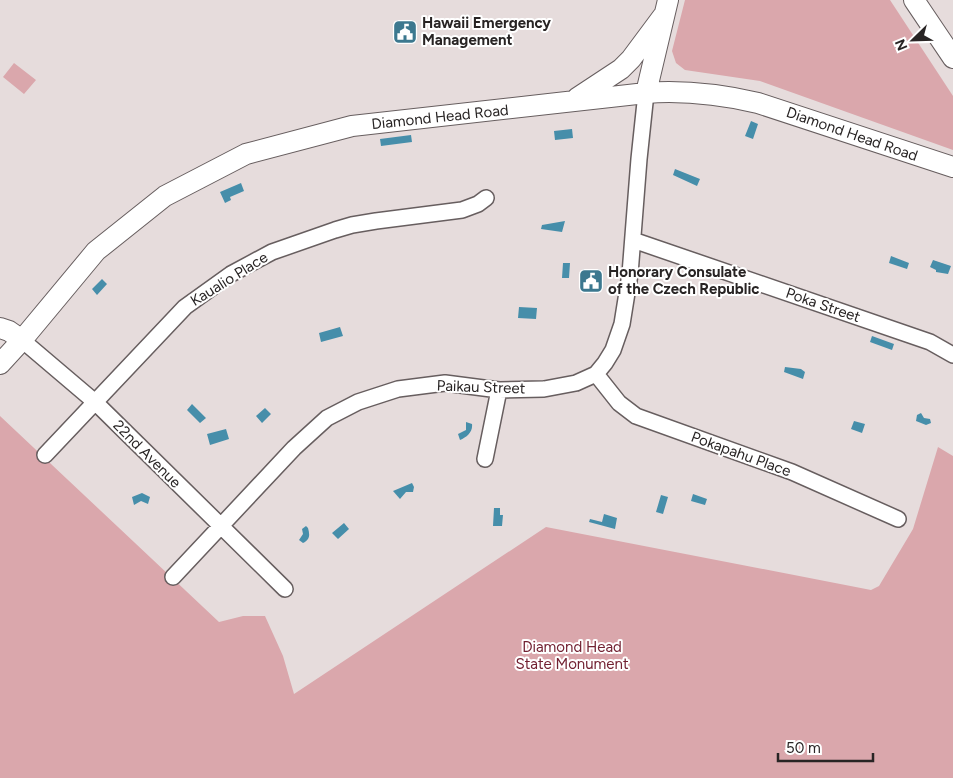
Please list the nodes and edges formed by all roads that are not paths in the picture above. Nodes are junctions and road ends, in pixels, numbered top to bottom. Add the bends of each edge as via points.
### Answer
1 (914, 0) edge
2 (666, 8) edge
3 (953, 58) edge
4 (646, 93) junction
5 (572, 101) junction
6 (953, 167) edge
7 (486, 198) dead end
8 (634, 240) junction
9 (0, 328) edge
10 (22, 340) junction
11 (953, 355) edge
12 (0, 364) edge
13 (596, 374) junction
14 (499, 390) junction
15 (95, 402) junction
16 (44, 455) dead end
17 (485, 459) dead end
18 (898, 520) dead end
19 (220, 526) junction
20 (173, 577) dead end
21 (285, 589) dead end

1 - 3 street
2 - 4 street
2 - 5 street via 621,69
4 - 5 street, Diamond Head Road
4 - 6 street, Diamond Head Road via 693,91 758,103
4 - 8 street via 638,159
5 - 10 street, Diamond Head Road via 352,126 246,154 165,196 96,251
7 - 15 street, Kaualio Place via 462,210 352,224 272,252 231,274 185,306
8 - 11 street, Poka Street via 930,342
8 - 13 street via 620,331 609,357
9 - 10 street, 22nd Avenue
10 - 12 street, Diamond Head Road
10 - 15 street, 22nd Avenue
13 - 14 street, Paikau Street via 561,387
13 - 18 street, Pokapahu Place via 619,403 636,416 792,472
14 - 17 street
14 - 19 street, Paikau Street via 445,383 398,389 358,402 327,418
15 - 16 street, Kaualio Place
15 - 19 street, 22nd Avenue
19 - 20 street, Paikau Street
19 - 21 street, 22nd Avenue

